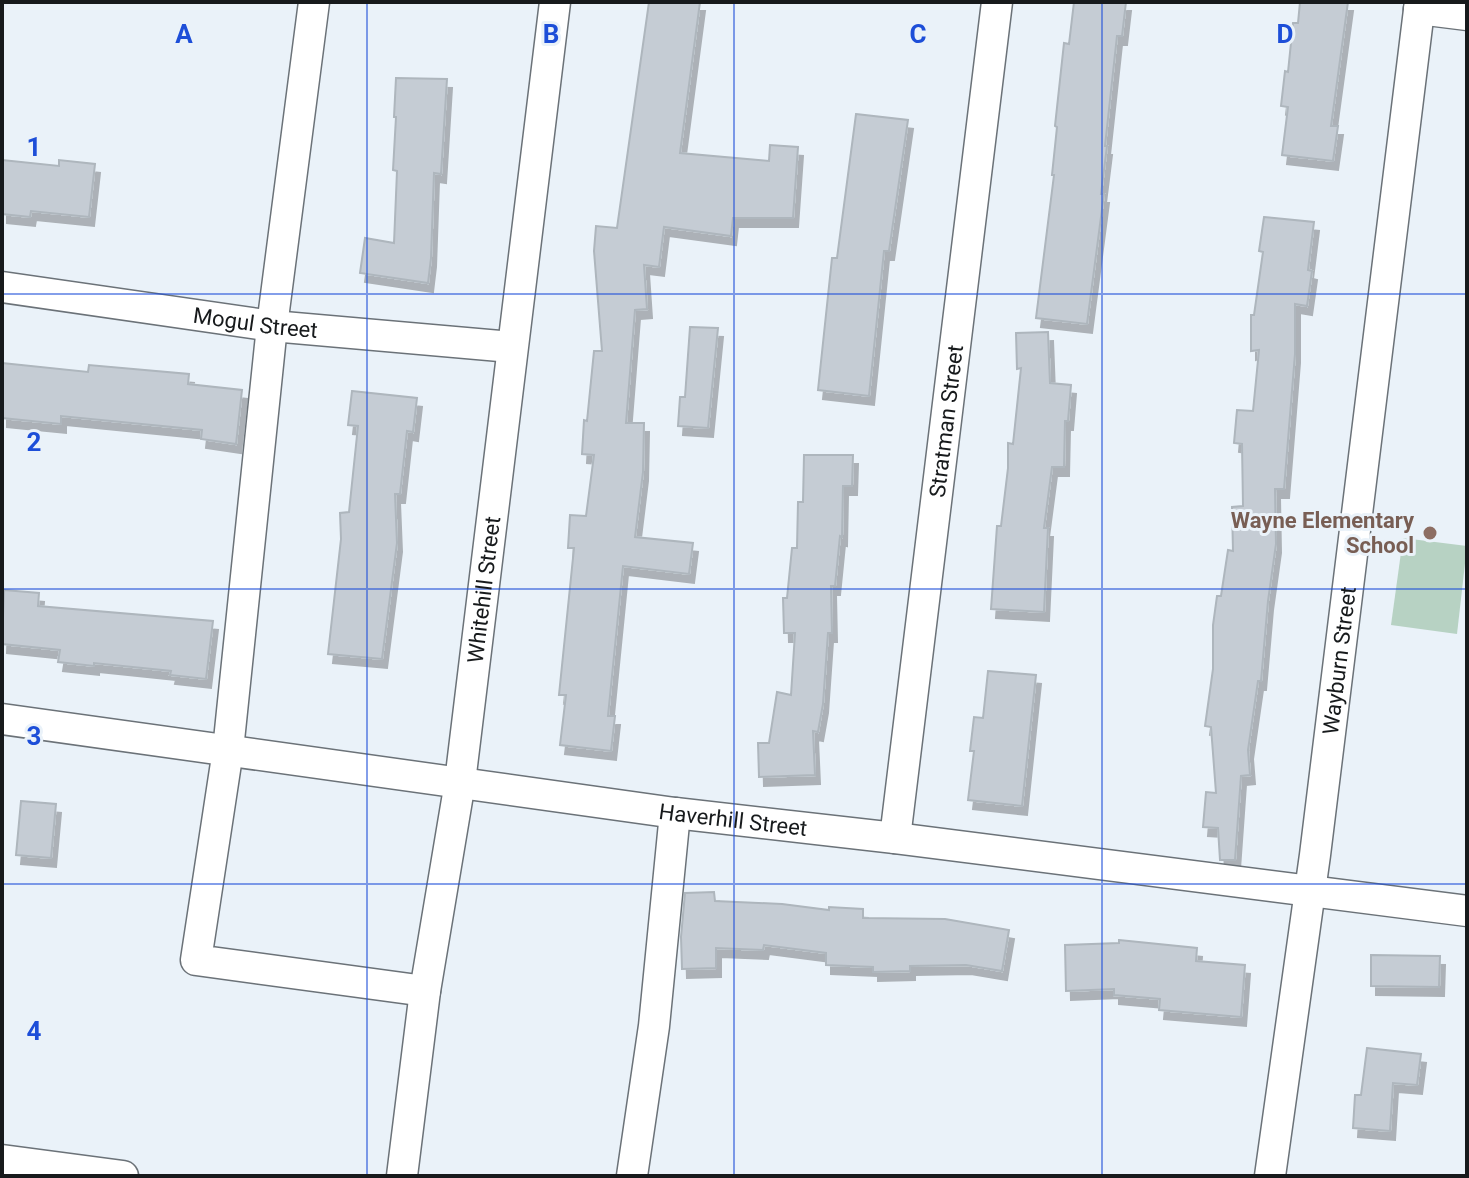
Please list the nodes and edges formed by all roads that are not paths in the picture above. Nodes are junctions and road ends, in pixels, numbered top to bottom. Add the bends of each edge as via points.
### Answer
1 (314, 2) edge
2 (555, 2) edge
3 (997, 2) edge
4 (1419, 5) edge
5 (1467, 15) edge
6 (2, 287) edge
7 (272, 326) junction
8 (512, 347) junction
9 (2, 719) edge
10 (228, 750) junction
11 (460, 782) junction
12 (675, 813) junction
13 (895, 838) junction
14 (1309, 891) junction
15 (1467, 911) edge
16 (425, 991) junction
17 (2, 1160) edge
18 (123, 1176) edge
19 (402, 1176) edge
20 (632, 1176) edge
21 (1270, 1176) edge

1 - 7 street
2 - 8 street, Whitehill Street
3 - 13 street, Stratman Street
4 - 5 street
4 - 14 street, Wayburn Street
6 - 7 street, Mogul Street
7 - 8 street, Mogul Street
7 - 10 street
8 - 11 street, Whitehill Street
9 - 10 street, Haverhill Street
10 - 11 street, Haverhill Street
10 - 16 street via 196,960
11 - 12 street, Haverhill Street
11 - 16 street, Whitehill Street
12 - 13 street, Haverhill Street
12 - 20 street via 654,1026
13 - 14 street, Haverhill Street
14 - 15 street, Haverhill Street
14 - 21 street, Wayburn Street
16 - 19 street, Whitehill Street
17 - 18 street

